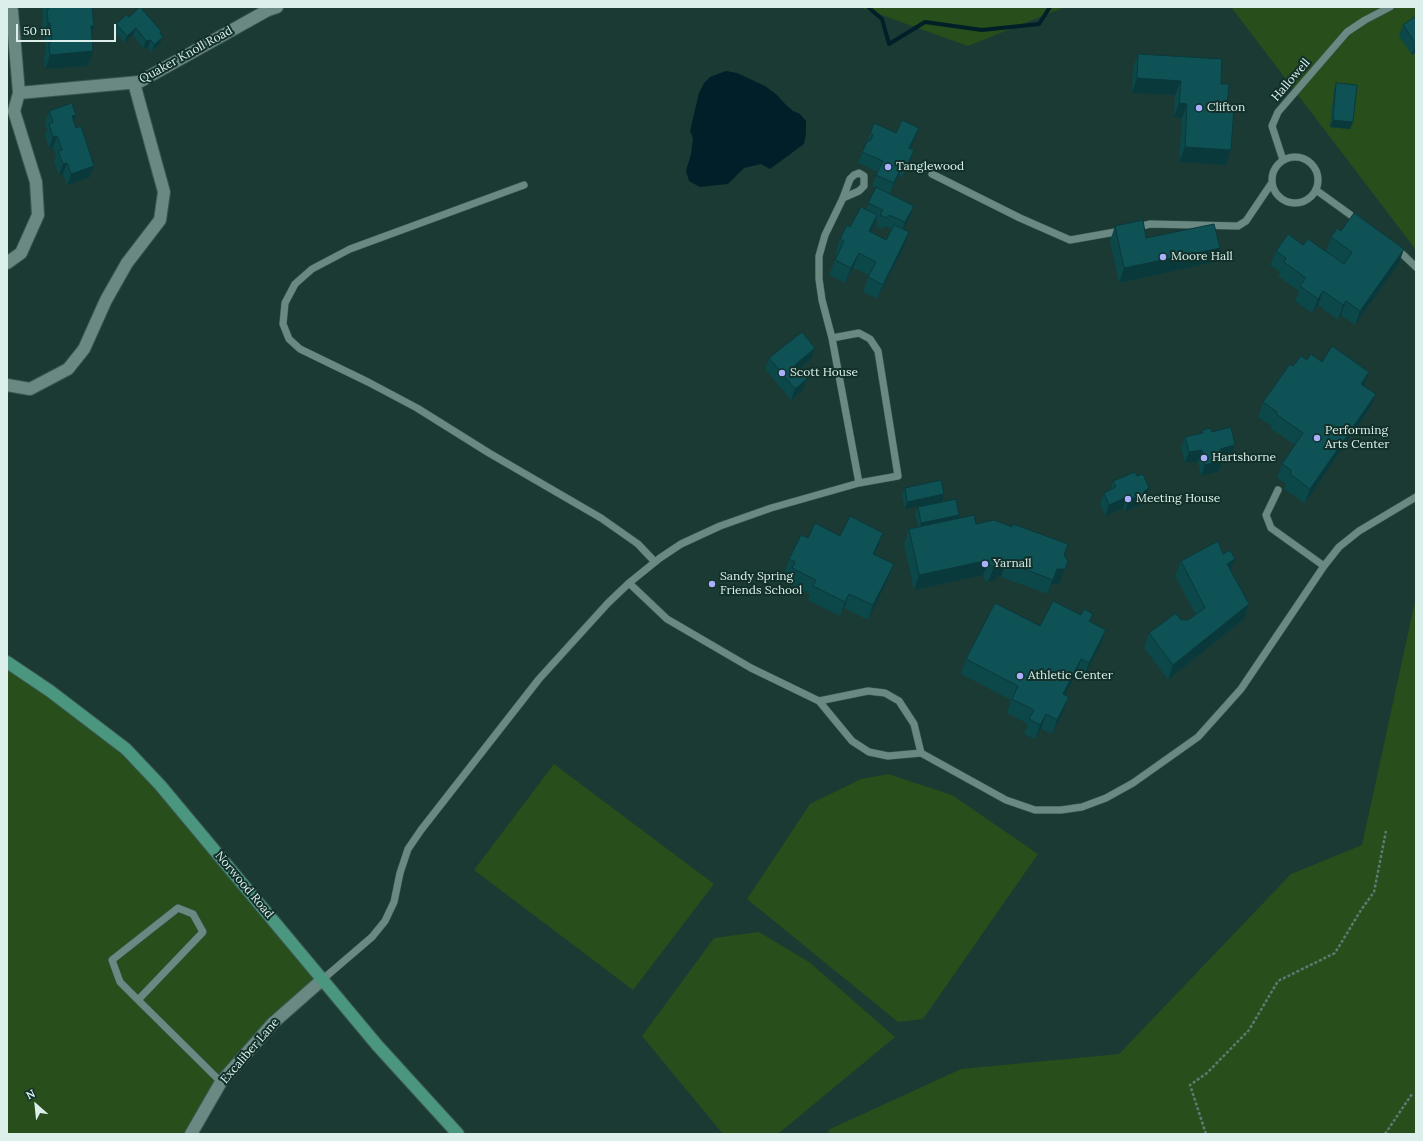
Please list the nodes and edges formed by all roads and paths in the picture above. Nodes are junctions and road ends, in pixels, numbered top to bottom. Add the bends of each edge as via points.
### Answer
1 (10, 7) edge
2 (277, 7) edge
3 (1390, 7) edge
4 (134, 83) junction
5 (19, 93) junction
6 (1282, 160) junction
7 (932, 174) dead end
8 (1271, 184) junction
9 (524, 185) dead end
10 (1316, 190) junction
11 (843, 198) dead end
12 (1367, 227) edge
13 (1387, 241) edge
14 (7, 263) edge
15 (1416, 267) edge
16 (832, 338) junction
17 (7, 385) edge
18 (859, 483) junction
19 (1278, 490) dead end
20 (1416, 497) edge
21 (655, 562) junction
22 (1324, 566) junction
23 (630, 583) junction
24 (7, 662) edge
25 (819, 701) junction
26 (921, 753) junction
27 (1386, 830) dead end
28 (323, 979) junction
29 (138, 1000) junction
30 (222, 1082) junction
31 (1412, 1094) dead end
32 (190, 1134) edge
33 (458, 1134) edge
34 (1206, 1134) edge
35 (1385, 1134) edge

1 - 5 street
2 - 4 street, Quaker Knoll Road
3 - 6 lane, Hallowell via 1347,32 1278,112 1272,126
4 - 5 street, Quaker Knoll Road
4 - 17 street via 164,192 160,220 127,263 106,300 84,349 68,369 30,389
5 - 14 street via 14,111 36,182 38,215 21,253
6 - 8 lane via 1273,171
6 - 10 lane via 1296,157 1310,162 1318,176
7 - 8 lane via 1070,240 1150,224 1238,226 1246,221
8 - 10 lane via 1276,194 1291,203 1304,202
9 - 21 lane via 350,249 312,269 295,284 285,303 283,324 289,338 300,350 417,408 601,518 638,544
10 - 12 lane
11 - 16 lane via 825,235 819,256 822,300
13 - 15 lane
16 - 18 lane
16 - 18 lane via 859,333 870,339 878,351 898,476
18 - 21 lane via 771,508 720,526 681,544
19 - 22 lane via 1266,515 1272,528
20 - 22 lane via 1359,531 1340,547
21 - 23 lane
22 - 26 lane via 1241,689 1198,737 1133,784 1106,798 1082,807 1035,810 1006,800
23 - 25 lane via 667,619 751,668
23 - 28 lane via 608,603 539,679 421,830 408,849 394,902 385,921 372,937
24 - 28 main road, Norwood Road via 126,749 160,785
25 - 26 lane via 852,741 869,752 888,756
25 - 26 lane via 868,691 885,693 899,701 914,724
27 - 34 path via 1374,892 1336,953 1278,981 1249,1030 1190,1086
28 - 30 street, Excaliber Lane via 273,1023
28 - 33 main road, Norwood Road via 377,1045
29 - 29 lane via 203,932 193,914 178,908 112,960 120,982
29 - 30 lane
30 - 32 street, Excaliber Lane
31 - 35 path

